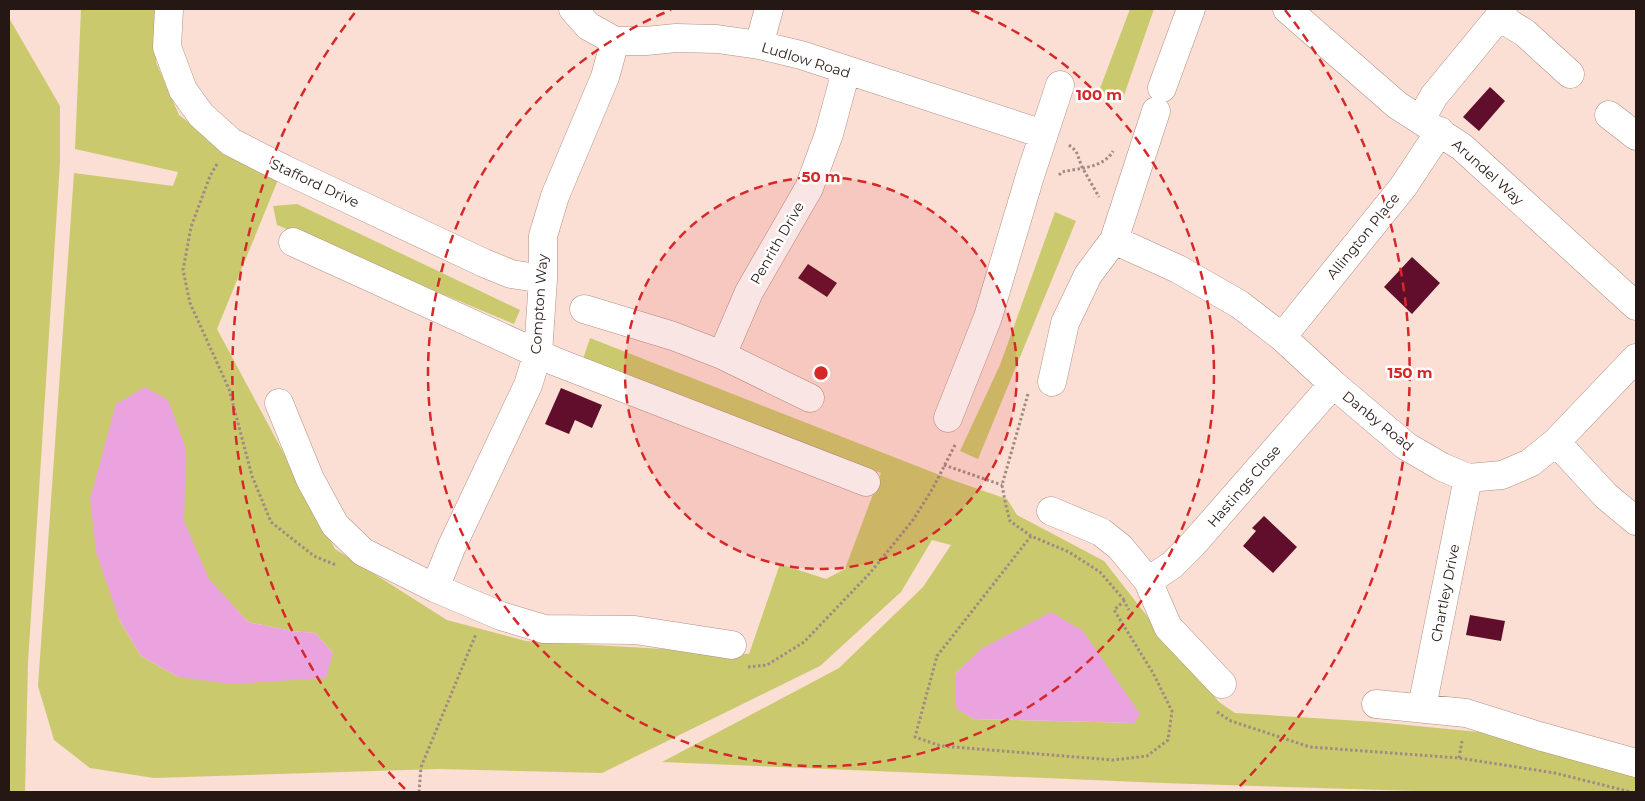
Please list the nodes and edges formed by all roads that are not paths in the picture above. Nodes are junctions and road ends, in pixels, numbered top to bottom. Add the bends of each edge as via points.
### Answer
1 (169, 9) edge
2 (573, 9) edge
3 (769, 9) edge
4 (1191, 9) edge
5 (1286, 9) edge
6 (1501, 13) edge
7 (615, 41) junction
8 (759, 45) junction
9 (846, 71) junction
10 (1570, 74) dead end
11 (1060, 85) dead end
12 (1609, 115) dead end
13 (1430, 125) junction
14 (1043, 134) junction
15 (1636, 136) edge
16 (1114, 240) junction
17 (293, 242) dead end
18 (543, 278) junction
19 (1636, 306) edge
20 (584, 310) dead end
21 (1282, 338) junction
22 (538, 353) junction
23 (722, 355) junction
24 (1636, 358) edge
25 (1333, 384) junction
26 (1040, 387) road end
27 (810, 398) dead end
28 (279, 403) dead end
29 (948, 418) dead end
30 (1556, 442) junction
31 (1468, 478) junction
32 (866, 482) dead end
33 (1052, 511) dead end
34 (1636, 521) edge
35 (1148, 582) junction
36 (435, 588) junction
37 (732, 646) dead end
38 (1216, 695) road end
39 (1376, 704) dead end
40 (1422, 708) junction
41 (1636, 762) edge

1 - 18 street, Stafford Drive via 167,47 183,90 201,114 231,142 511,274
2 - 7 street, Ludlow Road via 588,26
3 - 8 street
4 - 16 street
5 - 13 street, Arundel Way via 1398,105
6 - 10 street
6 - 13 street, Allington Place via 1434,96
7 - 8 street, Ludlow Road via 676,38
7 - 18 street, Compton Way via 605,76 554,196 543,236
8 - 9 street, Ludlow Road
9 - 14 street, Ludlow Road
9 - 23 street, Penrith Drive via 830,134 809,188 749,292
11 - 14 street
12 - 15 street
13 - 19 street, Arundel Way via 1462,147
13 - 21 street, Allington Place via 1403,187
14 - 29 street via 988,317
16 - 21 street, Danby Road via 1178,269 1239,304
16 - 26 street via 1088,275
17 - 22 street
18 - 22 street, Compton Way
20 - 23 street via 673,336
21 - 25 street, Danby Road
22 - 32 street
22 - 36 street, Compton Way via 528,385
23 - 27 street
24 - 30 street, Danby Road
25 - 31 street, Danby Road via 1406,446 1442,468
25 - 35 street, Hastings Close via 1193,544
28 - 36 street via 310,478 335,525 363,552
30 - 31 street, Danby Road via 1530,463 1502,475
30 - 34 street via 1606,496
31 - 40 street, Chartley Drive
33 - 35 street via 1101,532 1120,547
35 - 38 street via 1168,627
36 - 37 street via 501,616 544,629 635,630
39 - 40 street
40 - 41 street via 1466,713

